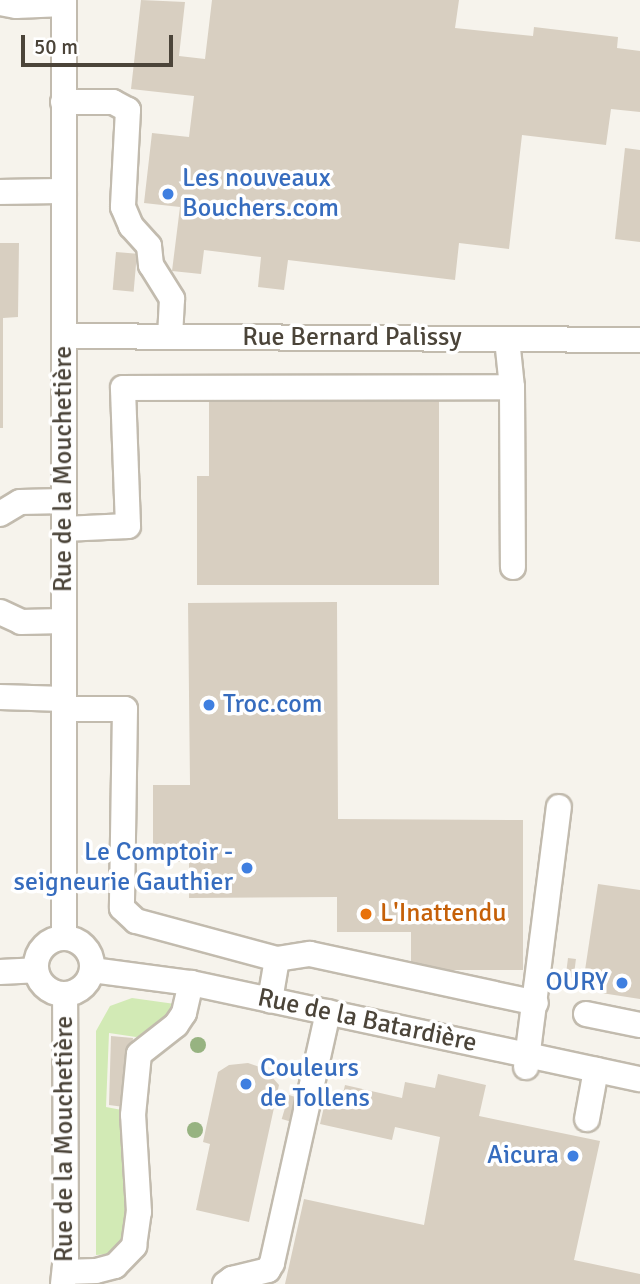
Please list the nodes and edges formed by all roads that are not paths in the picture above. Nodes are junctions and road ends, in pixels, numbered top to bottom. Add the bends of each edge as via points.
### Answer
1 (64, 2) edge
2 (0, 3) edge
3 (63, 102) junction
4 (64, 191) junction
5 (0, 192) edge
6 (64, 336) junction
7 (170, 337) junction
8 (508, 339) junction
9 (640, 340) edge
10 (512, 387) junction
11 (64, 501) junction
12 (0, 514) edge
13 (64, 529) junction
14 (513, 567) dead end
15 (0, 612) edge
16 (64, 621) junction
17 (0, 697) edge
18 (64, 704) junction
19 (559, 807) dead end
20 (64, 937) junction
21 (277, 959) junction
22 (35, 970) junction
23 (92, 971) junction
24 (0, 972) edge
25 (191, 983) junction
26 (65, 994) junction
27 (270, 1000) junction
28 (536, 1003) junction
29 (328, 1013) junction
30 (586, 1014) dead end
31 (640, 1025) edge
32 (527, 1061) junction
33 (596, 1070) junction
34 (640, 1079) edge
35 (587, 1119) dead end
36 (64, 1278) edge
37 (225, 1284) edge

1 - 2 street
1 - 3 street, Rue de la Mouchetière
3 - 4 street, Rue de la Mouchetière
3 - 7 street via 113,102 128,110 123,207 131,226 149,246 151,265 172,299
4 - 5 street
4 - 6 street, Rue de la Mouchetière
6 - 7 street, Rue Bernard Palissy
6 - 11 street, Rue de la Mouchetière
7 - 8 street, Rue Bernard Palissy
8 - 9 street, Rue Bernard Palissy
8 - 10 street
10 - 13 street via 122,388 128,526
10 - 14 street
11 - 12 street via 20,502
11 - 13 street, Rue de la Mouchetière
13 - 16 street, Rue de la Mouchetière
15 - 16 street via 22,622
16 - 18 street, Rue de la Mouchetière
17 - 18 street
18 - 20 street, Rue de la Mouchetière
18 - 21 street via 125,709 122,908 136,921
19 - 28 street
20 - 22 street via 43,947
20 - 23 street via 83,944
21 - 27 street
21 - 28 street via 310,954
22 - 24 street
22 - 26 street via 49,990
23 - 25 street, Rue de la Batardière
23 - 26 street via 83,987
25 - 27 street, Rue de la Batardière
25 - 36 street via 176,1025 139,1054 133,1141 139,1212 134,1245 115,1266
26 - 36 street, Rue de la Mouchetière
27 - 29 street, Rue de la Batardière
28 - 32 street
29 - 32 street, Rue de la Batardière
29 - 37 street via 272,1263 268,1270
30 - 31 street
32 - 33 street, Rue de la Batardière
33 - 34 street, Rue de la Batardière
33 - 35 street

